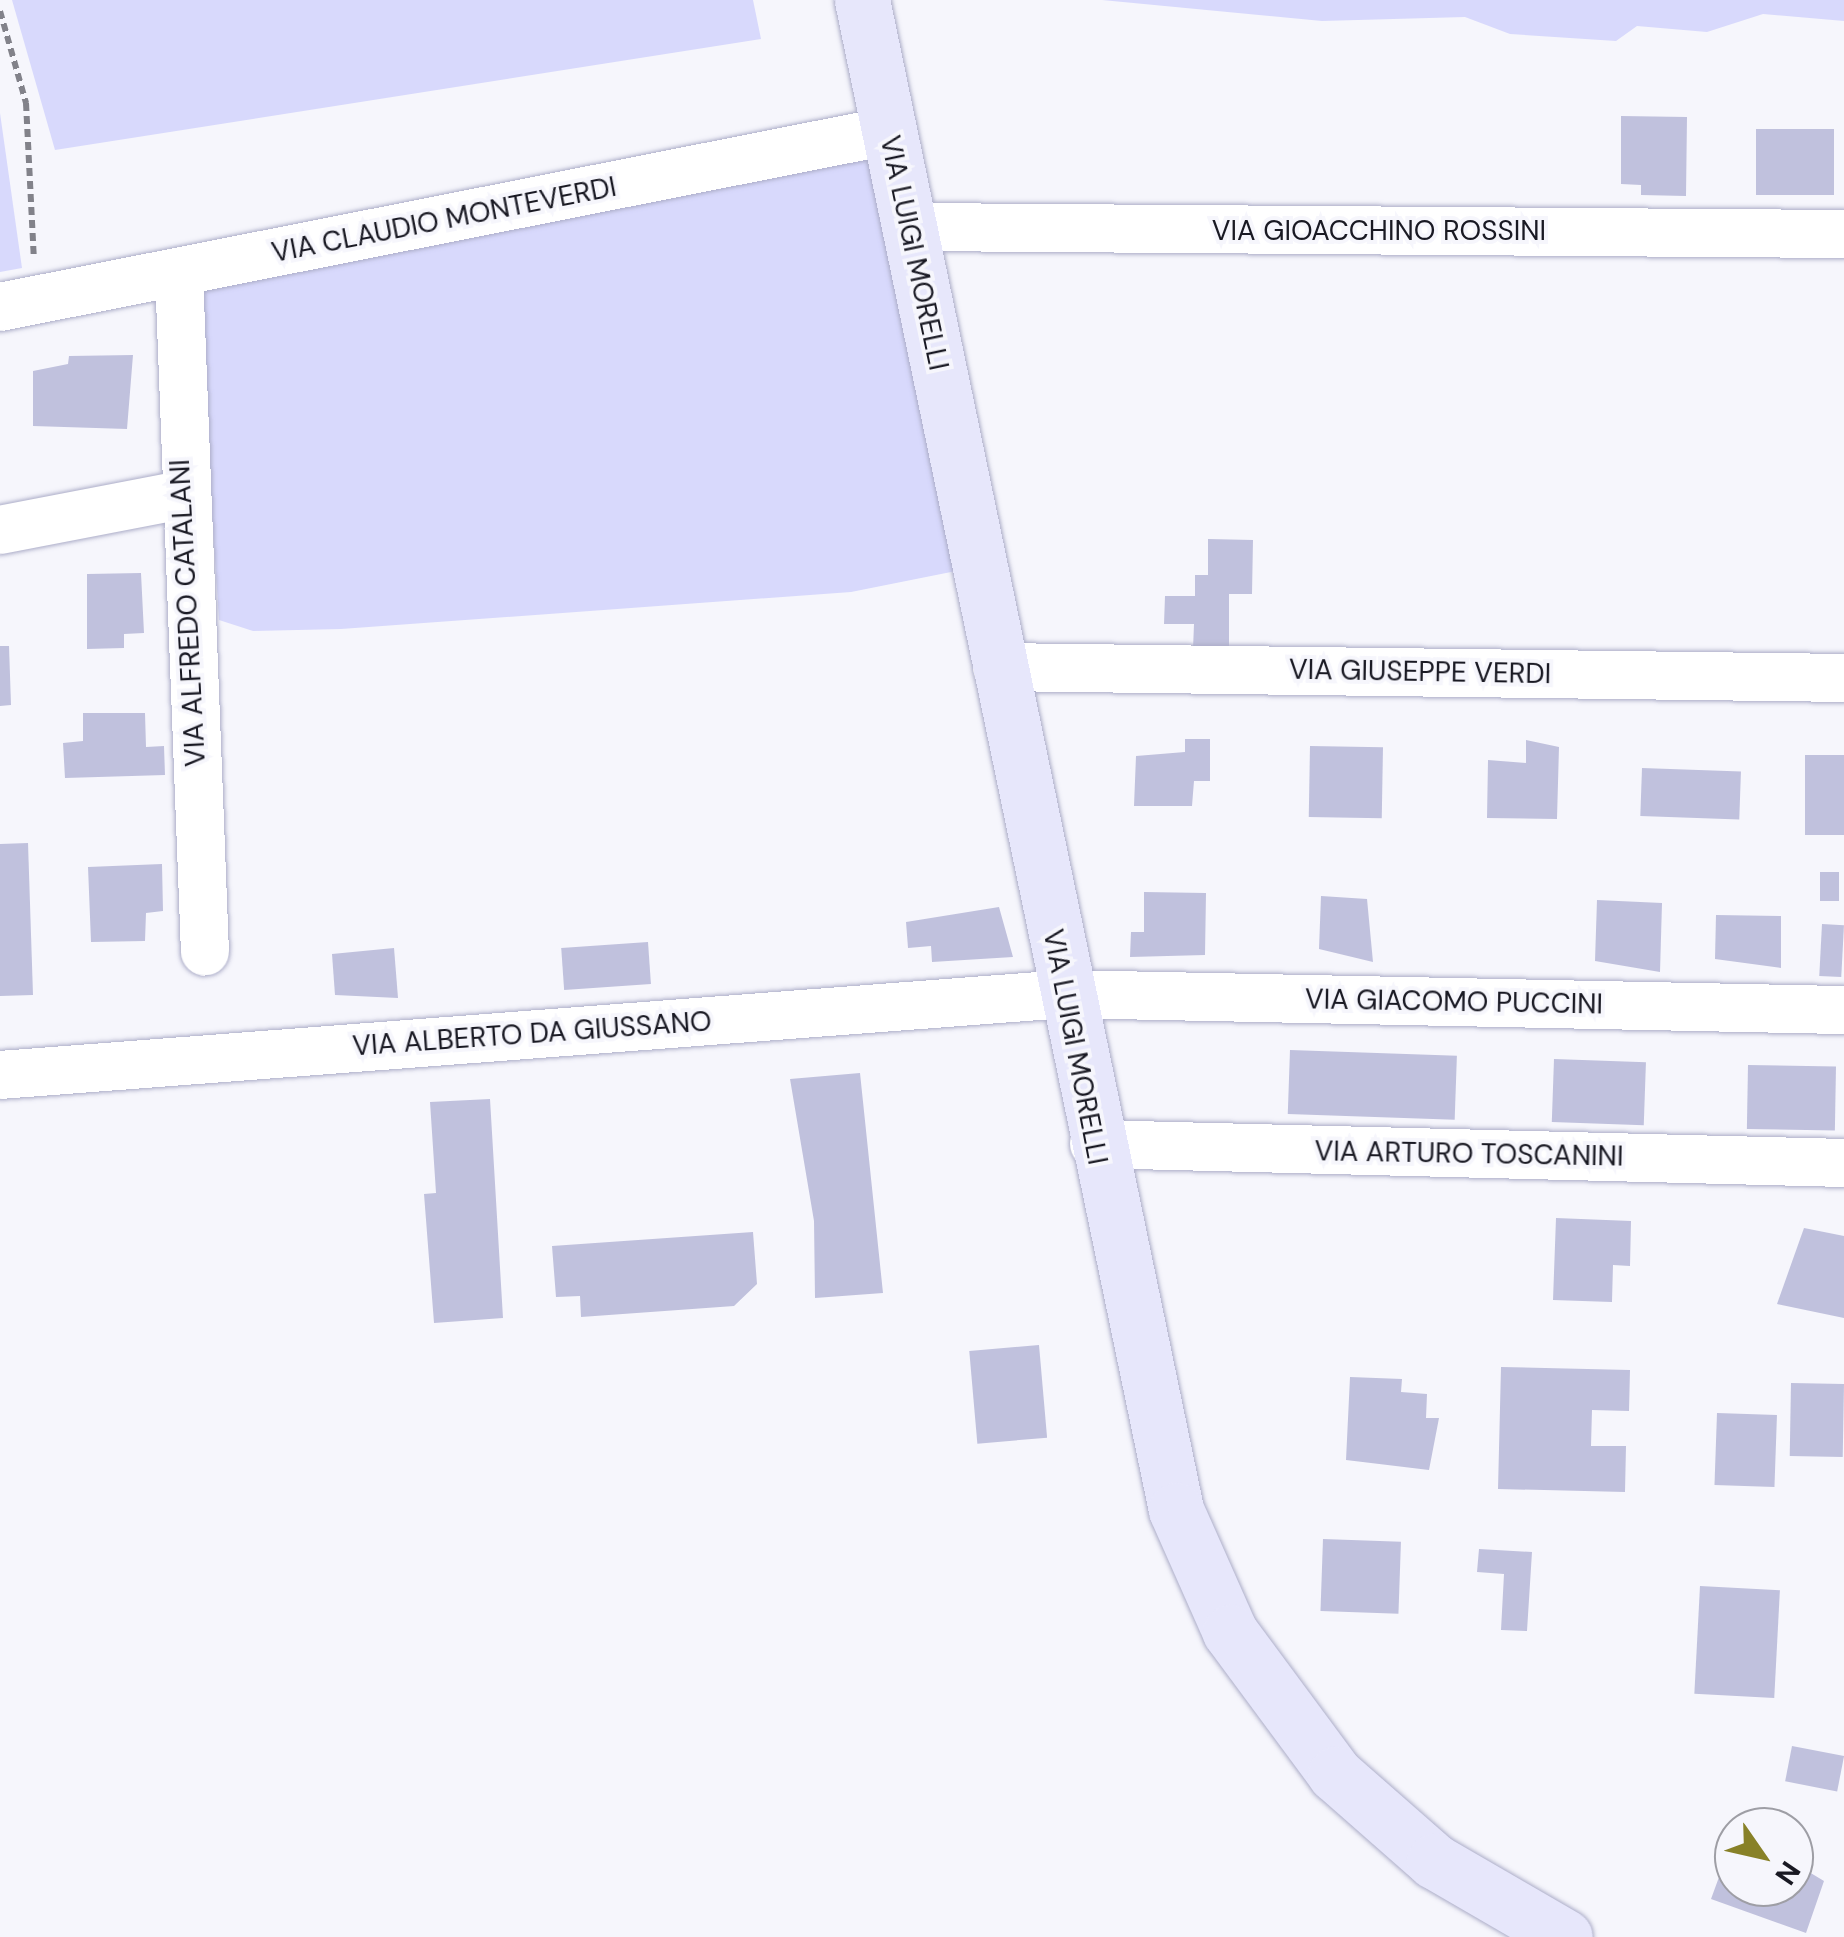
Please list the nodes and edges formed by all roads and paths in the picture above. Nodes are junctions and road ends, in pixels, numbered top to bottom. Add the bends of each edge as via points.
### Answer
1 (862, 0) edge
2 (0, 11) edge
3 (888, 131) junction
4 (913, 227) junction
5 (1844, 234) edge
6 (179, 272) junction
7 (18, 304) edge
8 (181, 495) junction
9 (0, 530) edge
10 (996, 667) junction
11 (1844, 678) edge
12 (205, 952) dead end
13 (1064, 994) junction
14 (1844, 1010) edge
15 (0, 1074) edge
16 (1094, 1144) junction
17 (1844, 1163) edge
18 (1565, 1937) edge

1 - 3 main road, VIA LUIGI MORELLI
2 - 7 path via 26,103
3 - 4 main road, VIA LUIGI MORELLI
3 - 6 street, VIA CLAUDIO MONTEVERDI
4 - 5 street, VIA GIOACCHINO ROSSINI
4 - 10 main road, VIA LUIGI MORELLI
6 - 7 street, VIA CLAUDIO MONTEVERDI
6 - 8 street, VIA ALFREDO CATALANI
8 - 9 street
8 - 12 street, VIA ALFREDO CATALANI
10 - 11 street, VIA GIUSEPPE VERDI
10 - 13 main road, VIA LUIGI MORELLI
13 - 14 street, VIA GIACOMO PUCCINI
13 - 15 street, VIA ALBERTO DA GIUSSANO
13 - 16 main road, VIA LUIGI MORELLI
16 - 17 street, VIA ARTURO TOSCANINI
16 - 18 main road, VIA LUIGI MORELLI via 1163,1468 1230,1632 1296,1729 1366,1804 1470,1886

